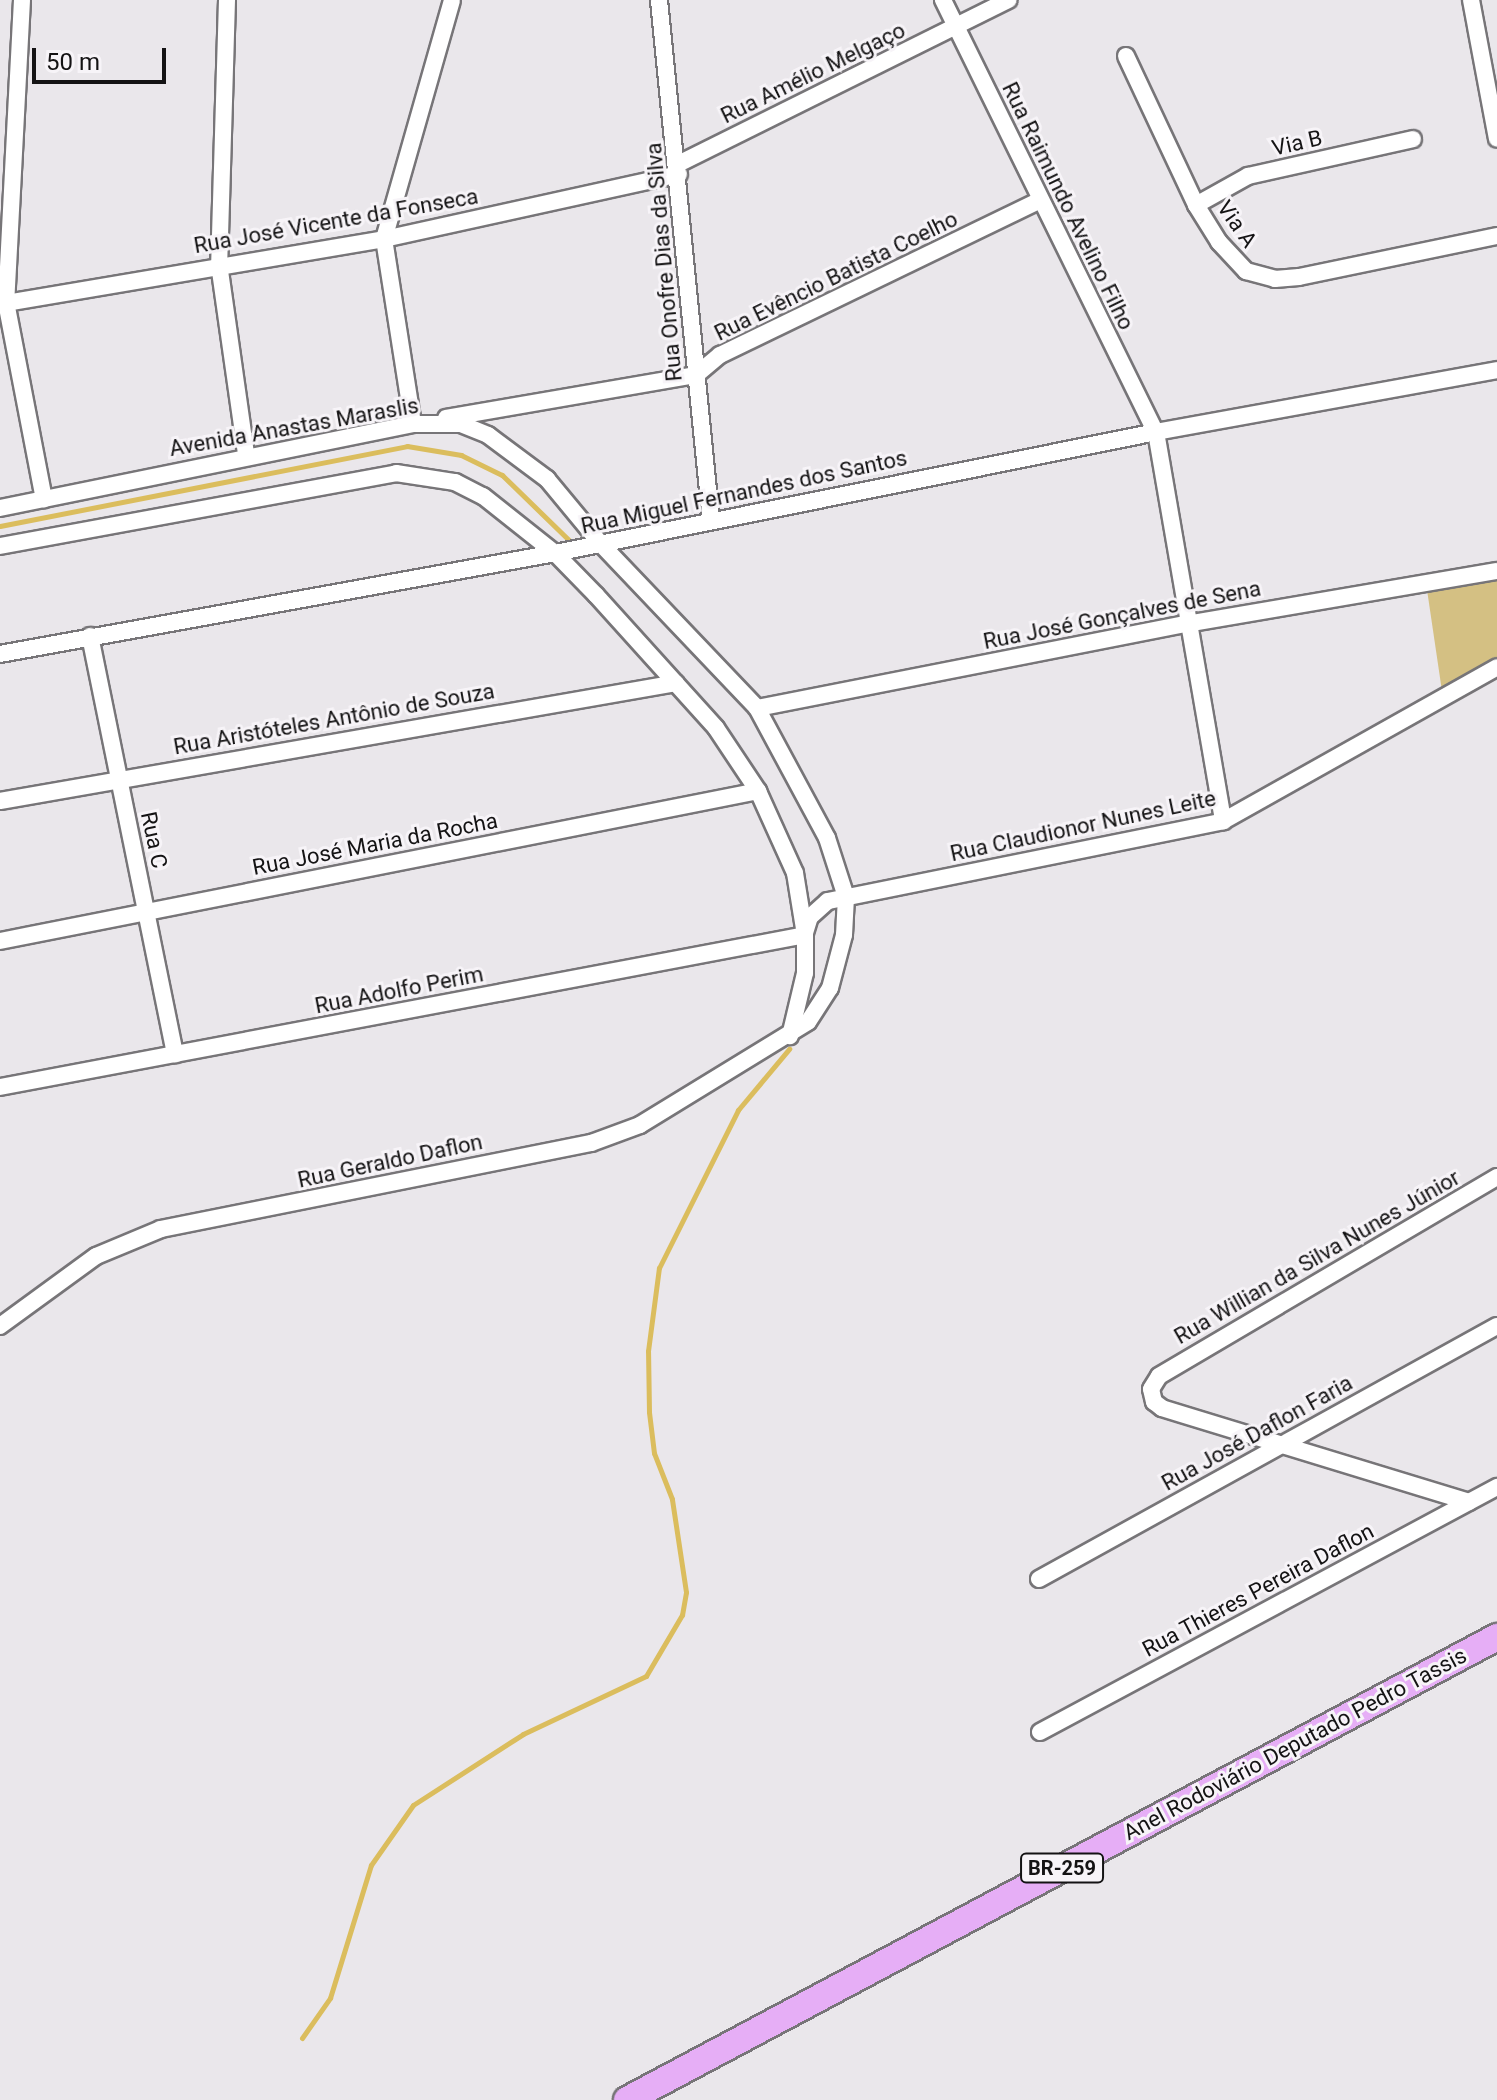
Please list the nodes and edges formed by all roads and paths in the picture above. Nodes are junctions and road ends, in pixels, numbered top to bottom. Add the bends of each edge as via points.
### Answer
1 (22, 0) edge
2 (227, 0) edge
3 (452, 0) edge
4 (659, 0) edge
5 (943, 0) edge
6 (1009, 0) edge
7 (1471, 0) edge
8 (955, 26) junction
9 (1126, 56) dead end
10 (1492, 88) edge
11 (1413, 139) dead end
12 (1497, 139) edge
13 (679, 169) junction
14 (1041, 200) junction
15 (1196, 205) junction
16 (1497, 236) edge
17 (384, 239) junction
18 (219, 264) junction
19 (3, 303) edge
20 (1497, 370) edge
21 (696, 375) junction
22 (413, 424) junction
23 (1156, 432) junction
24 (246, 454) junction
25 (44, 499) junction
26 (0, 508) edge
27 (711, 520) junction
28 (600, 543) junction
29 (0, 546) edge
30 (555, 553) junction
31 (1497, 571) edge
32 (1192, 623) junction
33 (90, 636) junction
34 (0, 654) edge
35 (1497, 667) edge
36 (676, 683) junction
37 (757, 708) junction
38 (119, 779) junction
39 (758, 791) junction
40 (0, 801) edge
41 (1223, 821) junction
42 (846, 897) junction
43 (146, 911) junction
44 (805, 935) junction
45 (0, 941) edge
46 (790, 1036) junction
47 (175, 1054) junction
48 (0, 1087) edge
49 (1494, 1181) edge
50 (0, 1326) edge
51 (1497, 1326) edge
52 (1281, 1443) junction
53 (1497, 1487) edge
54 (1469, 1502) junction
55 (1039, 1579) dead end
56 (1497, 1637) edge
57 (1040, 1732) dead end
58 (627, 2100) edge

1 - 19 street
2 - 18 street
3 - 17 street
4 - 13 street, Rua Onofre Dias da Silva
5 - 8 street, Rua Raimundo Avelino Filho
6 - 8 street, Rua Amélio Melgaço
7 - 10 street
8 - 13 street, Rua Amélio Melgaço
8 - 14 street, Rua Raimundo Avelino Filho
9 - 15 street, Via A
10 - 12 street
11 - 15 street, Via B via 1248,176
13 - 17 street, Rua José Vicente da Fonseca
13 - 21 street, Rua Onofre Dias da Silva
14 - 21 street, Rua Evêncio Batista Coelho via 720,355
14 - 23 street, Rua Raimundo Avelino Filho
15 - 16 street, Via A via 1235,263 1275,279
17 - 18 street, Rua José Vicente da Fonseca
17 - 22 street
18 - 19 street, Rua José Vicente da Fonseca
18 - 24 street
19 - 25 street
20 - 23 street, Rua Miguel Fernandes dos Santos
21 - 22 street, Rua Evêncio Batista Coelho
21 - 27 street, Rua Onofre Dias da Silva
22 - 24 street, Avenida Anastas Maraslis
22 - 28 street, Avenida Anastas Maraslis via 461,424 488,435 547,479
23 - 27 street, Rua Miguel Fernandes dos Santos
23 - 32 street, Rua Raimundo Avelino Filho
24 - 25 street, Avenida Anastas Maraslis
25 - 26 street, Avenida Anastas Maraslis
27 - 28 street, Rua Miguel Fernandes dos Santos
28 - 30 street, Rua Miguel Fernandes dos Santos
28 - 37 street, Avenida Anastas Maraslis
29 - 30 street via 396,473 455,482 483,496
30 - 33 street, Rua Miguel Fernandes dos Santos
30 - 36 street
31 - 32 street, Rua José Gonçalves de Sena
32 - 37 street, Rua José Gonçalves de Sena
32 - 41 street, Rua Raimundo Avelino Filho
33 - 34 street, Rua Miguel Fernandes dos Santos
33 - 38 street, Rua C
35 - 41 street, Rua Claudionor Nunes Leite
36 - 38 street, Rua Aristóteles Antônio de Souza
36 - 39 street via 716,728
37 - 42 street, Avenida Anastas Maraslis via 827,838
38 - 40 street, Rua Aristóteles Antônio de Souza
38 - 43 street, Rua C
39 - 43 street, Rua José Maria da Rocha
39 - 44 street via 795,873
41 - 42 street, Rua Claudionor Nunes Leite
42 - 44 street, Rua Claudionor Nunes Leite via 818,909
42 - 46 street, Rua Geraldo Daflon via 844,935 830,988 808,1022
43 - 45 street, Rua José Maria da Rocha
43 - 47 street, Rua C
44 - 46 street via 805,973
44 - 47 street, Rua Adolfo Perim
46 - 50 street, Rua Geraldo Daflon via 640,1125 591,1143 161,1229 130,1240 96,1256
47 - 48 street, Rua Adolfo Perim
49 - 52 street, Rua Willian da Silva Nunes Júnior via 1159,1376 1151,1395 1162,1408
51 - 52 street, Rua José Daflon Faria
52 - 54 street
52 - 55 street, Rua José Daflon Faria
53 - 54 street, Rua Thieres Pereira Daflon
54 - 57 street, Rua Thieres Pereira Daflon
56 - 58 highway, Anel Rodoviário Deputado Pedro Tassis / BR-259

